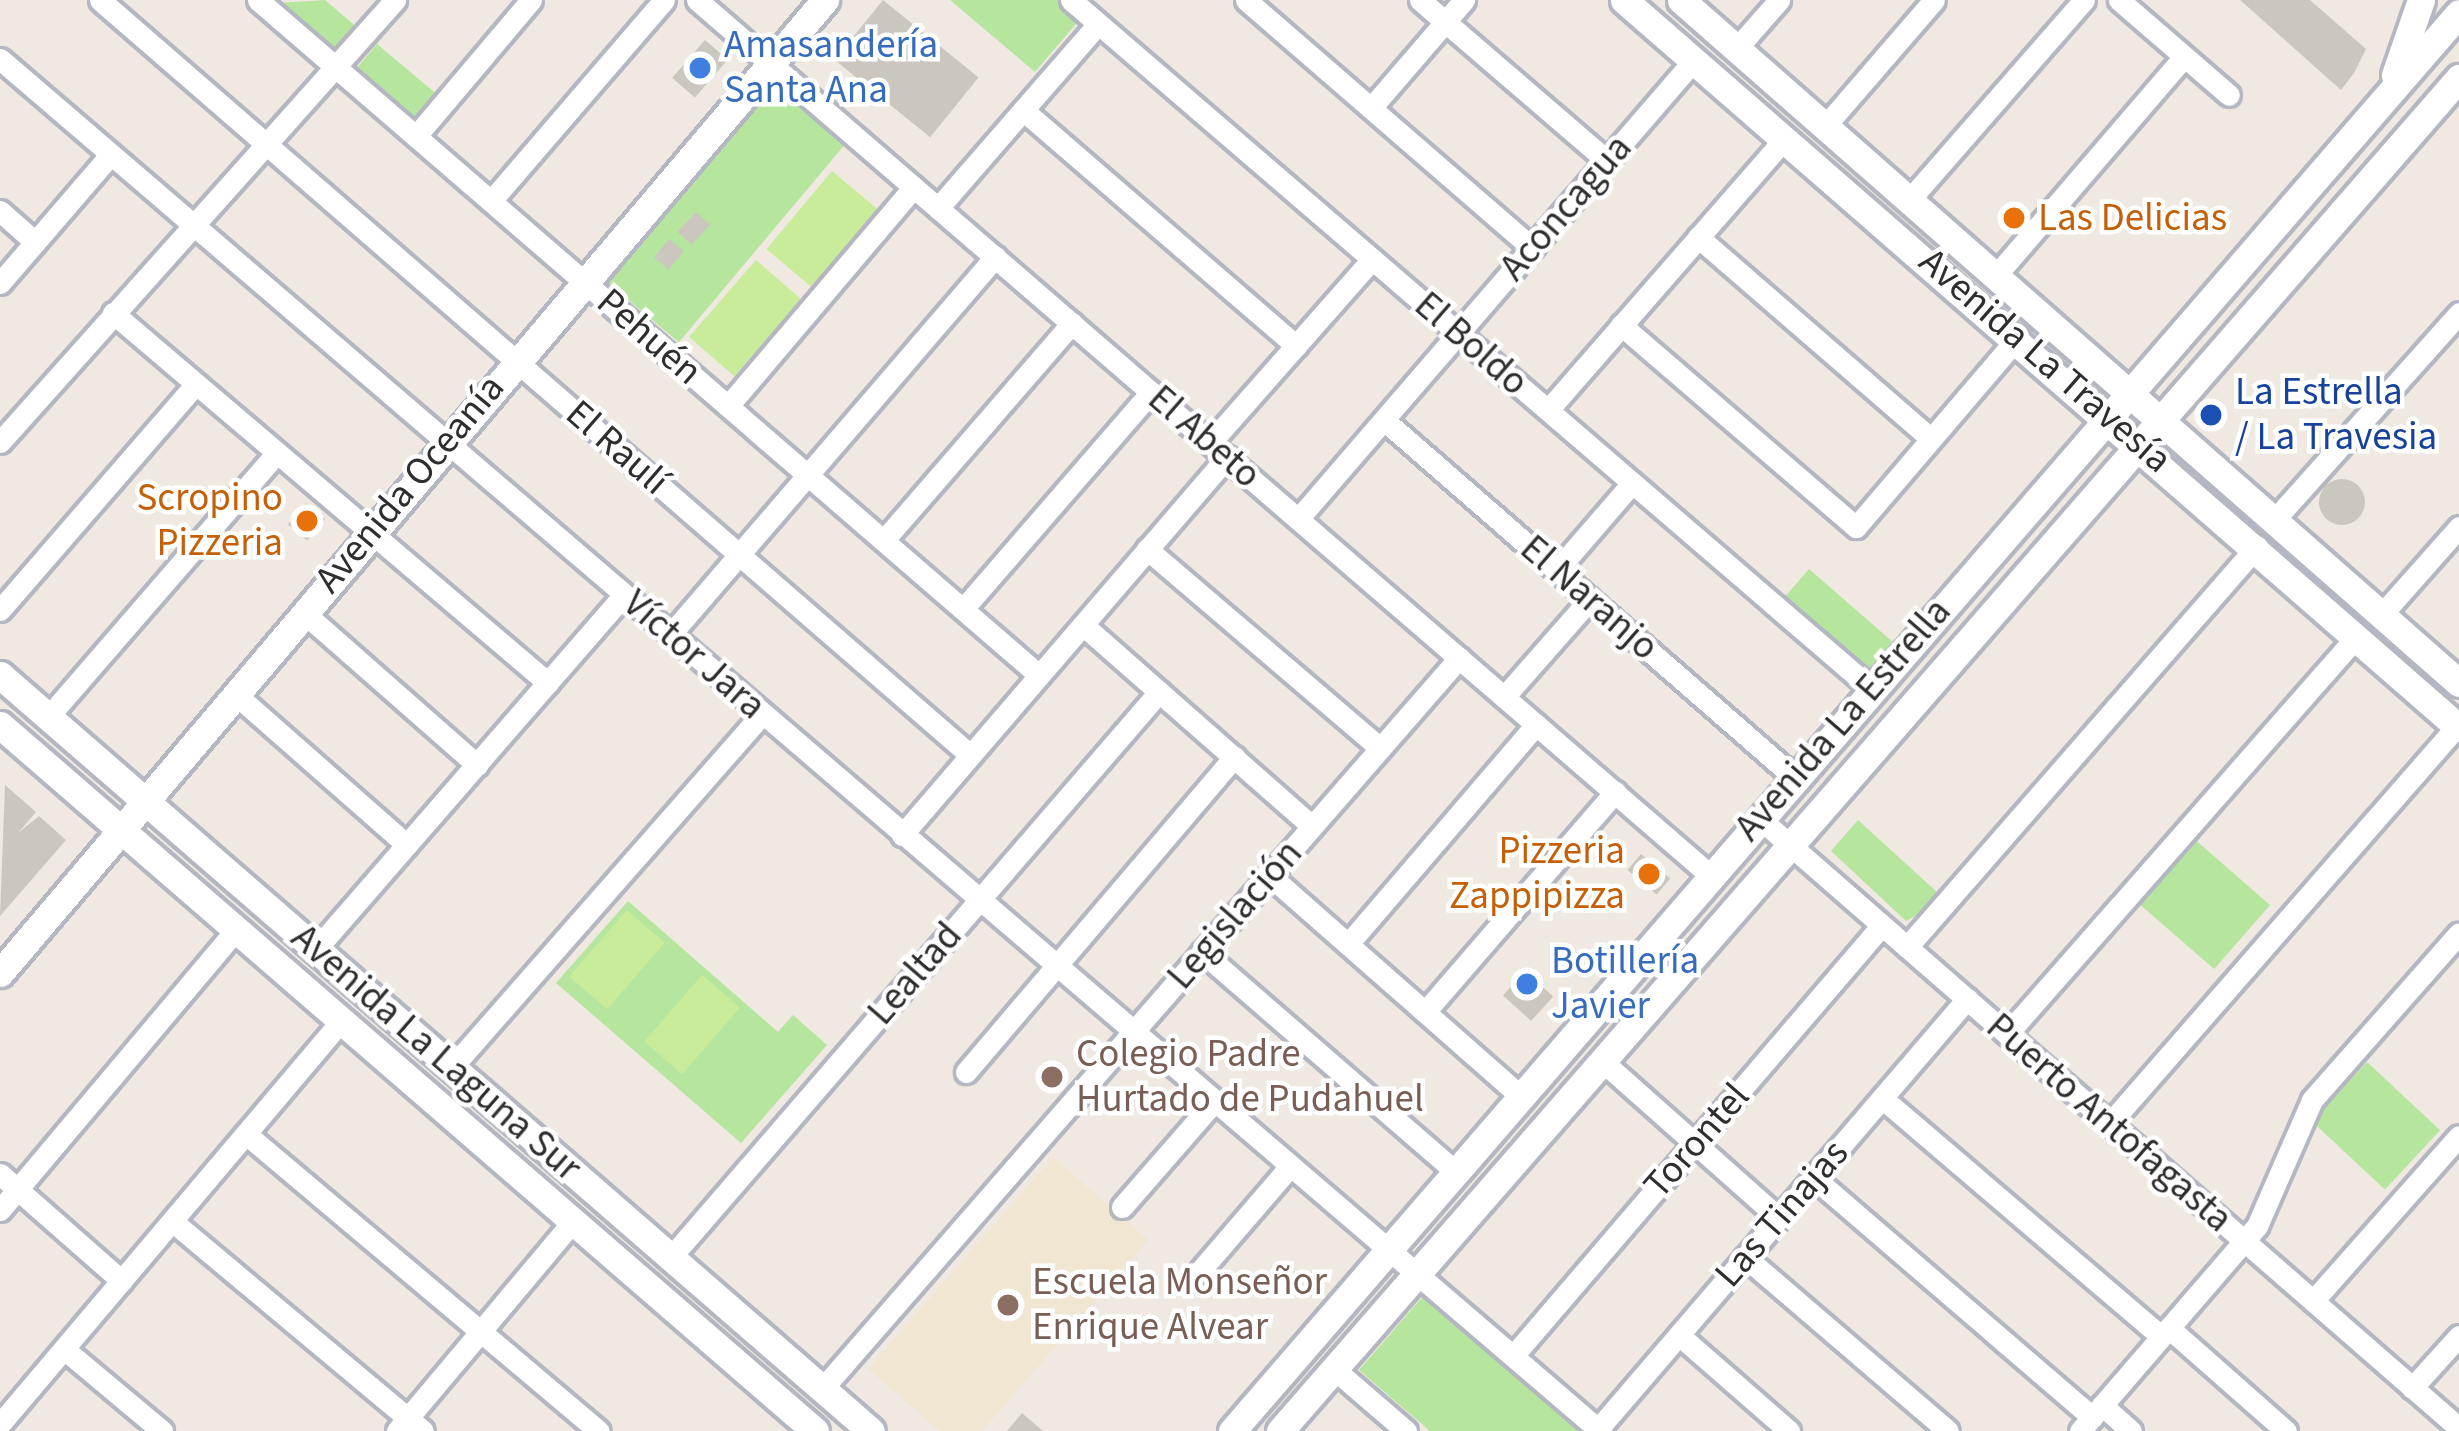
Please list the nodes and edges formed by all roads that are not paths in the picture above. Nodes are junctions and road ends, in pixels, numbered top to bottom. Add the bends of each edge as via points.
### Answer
1 (100, 0) edge
2 (259, 0) edge
3 (395, 0) edge
4 (531, 0) edge
5 (664, 0) edge
6 (698, 0) edge
7 (825, 0) edge
8 (1071, 0) edge
9 (1246, 0) edge
10 (1420, 0) edge
11 (1464, 0) edge
12 (1624, 0) edge
13 (1681, 0) edge
14 (1779, 0) edge
15 (1934, 0) edge
16 (2084, 0) edge
17 (2119, 0) edge
18 (2420, 7) edge
19 (2459, 12) edge
20 (1445, 22) junction
21 (1098, 24) junction
22 (1737, 48) junction
23 (2185, 57) junction
24 (2420, 58) junction
25 (0, 59) edge
26 (1694, 60) junction
27 (771, 63) junction
28 (336, 68) junction
29 (2459, 78) edge
30 (2229, 95) dead end
31 (2380, 104) junction
32 (2435, 106) junction
33 (1371, 108) junction
34 (1023, 110) junction
35 (1826, 125) junction
36 (416, 136) junction
37 (1785, 137) junction
38 (268, 146) junction
39 (110, 155) junction
40 (1607, 161) junction
41 (914, 187) junction
42 (1911, 198) junction
43 (491, 201) junction
44 (938, 208) junction
45 (0, 211) edge
46 (191, 224) junction
47 (1698, 237) junction
48 (35, 242) junction
49 (1532, 248) junction
50 (995, 257) junction
51 (1372, 259) junction
52 (1998, 274) junction
53 (584, 280) junction
54 (0, 283) edge
55 (2459, 313) edge
56 (113, 314) junction
57 (1072, 323) junction
58 (1621, 326) junction
59 (1458, 333) junction
60 (2018, 337) junction
61 (1296, 346) junction
62 (516, 359) junction
63 (196, 384) junction
64 (2128, 388) junction
65 (1151, 392) junction
66 (728, 406) junction
67 (1548, 410) junction
68 (2107, 412) junction
69 (2159, 414) junction
70 (1384, 420) junction
71 (1931, 439) junction
72 (2137, 439) junction
73 (446, 441) junction
74 (0, 442) edge
75 (1218, 450) junction
76 (277, 453) junction
77 (808, 475) junction
78 (1633, 483) junction
79 (2276, 518) junction
80 (1298, 519) junction
81 (2459, 527) edge
82 (370, 532) junction
83 (884, 540) junction
84 (2257, 546) junction
85 (1147, 549) junction
86 (739, 555) junction
87 (1557, 570) junction
88 (624, 595) junction
89 (1590, 599) junction
90 (963, 609) junction
91 (0, 610) edge
92 (303, 612) junction
93 (2383, 613) junction
94 (1083, 625) junction
95 (670, 635) junction
96 (2357, 636) junction
97 (1459, 658) junction
98 (0, 675) edge
99 (1039, 675) junction
100 (548, 683) junction
101 (2459, 683) edge
102 (1871, 688) junction
103 (1159, 692) junction
104 (234, 693) junction
105 (1504, 697) junction
106 (762, 714) junction
107 (48, 717) junction
108 (1536, 724) junction
109 (0, 725) edge
110 (2458, 727) edge
111 (1380, 748) junction
112 (970, 755) junction
113 (1234, 757) junction
114 (476, 765) junction
115 (1794, 777) junction
116 (1615, 792) junction
117 (145, 800) junction
118 (1759, 818) junction
119 (1312, 826) junction
120 (121, 829) junction
121 (902, 835) junction
122 (1788, 843) junction
123 (407, 845) junction
124 (1269, 875) junction
125 (1710, 875) junction
126 (978, 901) junction
127 (1882, 925) junction
128 (236, 930) junction
129 (2459, 933) edge
130 (1348, 944) junction
131 (1907, 947) junction
132 (316, 950) junction
133 (1202, 952) junction
134 (1055, 968) junction
135 (0, 973) edge
136 (1967, 999) junction
137 (1426, 1012) junction
138 (341, 1021) junction
139 (1131, 1034) junction
140 (2007, 1034) junction
141 (1601, 1060) junction
142 (452, 1067) junction
143 (966, 1072) dead end
144 (1521, 1096) junction
145 (1882, 1098) junction
146 (1212, 1104) junction
147 (2110, 1123) junction
148 (246, 1134) junction
149 (2459, 1136) edge
150 (1695, 1143) junction
151 (1287, 1170) junction
152 (1456, 1172) junction
153 (0, 1174) edge
154 (1814, 1178) junction
155 (18, 1190) junction
156 (1122, 1208) dead end
157 (0, 1210) edge
158 (1779, 1218) junction
159 (172, 1221) junction
160 (573, 1222) junction
161 (2244, 1241) junction
162 (1385, 1255) junction
163 (671, 1257) junction
164 (1745, 1258) junction
165 (1200, 1271) dead end
166 (1415, 1274) junction
167 (122, 1281) junction
168 (2313, 1301) junction
169 (481, 1332) junction
170 (2165, 1332) junction
171 (1679, 1335) junction
172 (2459, 1336) edge
173 (64, 1349) junction
174 (1513, 1356) junction
175 (1334, 1369) junction
176 (2413, 1388) junction
177 (822, 1389) junction
178 (2091, 1418) edge
179 (0, 1424) edge
180 (409, 1427) edge
181 (811, 1430) edge
182 (1599, 1430) edge
183 (2459, 1430) edge
184 (162, 1431) edge
185 (598, 1431) edge
186 (871, 1431) edge
187 (1232, 1431) edge
188 (1280, 1431) edge
189 (1406, 1431) edge
190 (1789, 1431) edge
191 (1948, 1431) edge
192 (2132, 1431) edge
193 (2287, 1431) edge

1 - 38 street, El Raulí
2 - 28 street, Pehuén
3 - 28 street
4 - 36 street
5 - 43 street
6 - 27 street, El Abeto
7 - 27 street, Avenida Oceanía
8 - 21 street, El Boldo
9 - 33 street
10 - 20 street
11 - 20 street
12 - 26 street, Avenida La Travesía
13 - 22 street, Avenida La Travesía
14 - 22 street
15 - 35 street
16 - 42 street
17 - 23 street
18 - 24 street
18 - 31 street
19 - 24 street, Avenida La Estrella
19 - 32 street
20 - 33 street
20 - 40 street
21 - 34 street
21 - 51 street, El Boldo
22 - 35 street, Avenida La Travesía
23 - 30 street
23 - 52 street
24 - 31 street, Avenida La Estrella
24 - 32 street
25 - 39 street, Víctor Jara
26 - 37 street, Avenida La Travesía
26 - 40 street, Aconcagua
27 - 41 street, El Abeto
27 - 53 street, Avenida Oceanía
28 - 36 street, Pehuén
28 - 38 street
29 - 32 street, Avenida La Estrella
31 - 64 street, Avenida La Estrella
32 - 69 street, Avenida La Estrella
33 - 49 street
34 - 44 street
34 - 61 street
35 - 42 street, Avenida La Travesía
36 - 43 street, Pehuén
37 - 47 street
37 - 60 street, Avenida La Travesía
38 - 46 street
38 - 62 street, El Raulí
39 - 46 street, Víctor Jara
39 - 48 street
40 - 49 street, Aconcagua
41 - 44 street, El Abeto
41 - 66 street
42 - 52 street, Avenida La Travesía
43 - 53 street, Pehuén
44 - 50 street, El Abeto
45 - 48 street
46 - 56 street
46 - 73 street, Víctor Jara
47 - 58 street
47 - 71 street
48 - 54 street
49 - 59 street, Aconcagua
50 - 57 street, El Abeto
50 - 77 street
51 - 59 street, El Boldo
51 - 61 street
52 - 64 street, Avenida La Travesía
53 - 62 street, Avenida Oceanía
53 - 66 street, Pehuén
55 - 79 street
56 - 63 street
56 - 74 street
57 - 65 street, El Abeto
57 - 83 street
58 - 67 street
58 - 71 street via 1856,527
59 - 67 street, El Boldo
59 - 70 street, Aconcagua
60 - 68 street, Avenida La Travesía
60 - 71 street
61 - 75 street
62 - 73 street, Avenida Oceanía
62 - 86 street, El Raulí
63 - 76 street
63 - 91 street
64 - 68 street, Avenida La Estrella
64 - 69 street, Avenida La Travesía
65 - 75 street, El Abeto
65 - 90 street
66 - 77 street, Pehuén
67 - 78 street, El Boldo
68 - 72 street, Avenida La Travesía
68 - 102 street, Avenida La Estrella
69 - 72 street, Avenida La Estrella
69 - 79 street, Avenida La Travesía
70 - 80 street, Aconcagua
70 - 87 street, El Naranjo
72 - 84 street, Avenida La Travesía
72 - 122 street, Avenida La Estrella
73 - 82 street, Avenida Oceanía
73 - 88 street, Víctor Jara
75 - 80 street, El Abeto
75 - 85 street
76 - 82 street
76 - 107 street
77 - 83 street, Pehuén
77 - 86 street
78 - 87 street
78 - 102 street, El Boldo
79 - 93 street, Avenida La Travesía
80 - 97 street, El Abeto
81 - 93 street
82 - 92 street, Avenida Oceanía
82 - 100 street
83 - 90 street, Pehuén
84 - 96 street, Avenida La Travesía
84 - 131 street
85 - 94 street
85 - 111 street
86 - 95 street
86 - 112 street, El Raulí
87 - 89 street, El Naranjo
88 - 95 street, Víctor Jara
88 - 100 street
89 - 105 street
89 - 115 street, El Naranjo
90 - 99 street, Pehuén
92 - 104 street, Avenida Oceanía
92 - 114 street
93 - 101 street, Avenida La Travesía
94 - 99 street
94 - 103 street
95 - 106 street, Víctor Jara
96 - 110 street, Avenida La Travesía
96 - 140 street
97 - 105 street, El Abeto
97 - 111 street, Legislación
98 - 107 street, Avenida La Laguna Sur
99 - 112 street
100 - 114 street
102 - 115 street, Avenida La Estrella
103 - 113 street
103 - 126 street, Lealtad
104 - 117 street, Avenida Oceanía
104 - 123 street
105 - 108 street, El Abeto
106 - 121 street, Víctor Jara
106 - 142 street
107 - 117 street, Avenida La Laguna Sur
108 - 116 street, El Abeto
108 - 130 street
109 - 120 street, Avenida La Laguna Sur
110 - 147 street
111 - 119 street, Legislación
112 - 121 street
113 - 119 street
113 - 134 street
114 - 123 street
115 - 118 street, Avenida La Estrella
116 - 125 street, El Abeto
116 - 137 street
117 - 120 street, Avenida Oceanía
117 - 132 street, Avenida La Laguna Sur
118 - 122 street, Puerto Antofagasta
118 - 125 street, Avenida La Estrella
119 - 124 street, Legislación
120 - 128 street, Avenida La Laguna Sur
120 - 135 street, Avenida Oceanía
121 - 126 street, Víctor Jara
122 - 127 street, Puerto Antofagasta
122 - 141 street, Avenida La Estrella
123 - 132 street
124 - 130 street
124 - 133 street, Legislación
125 - 144 street, Avenida La Estrella
126 - 134 street, Víctor Jara
126 - 163 street, Lealtad
127 - 131 street, Puerto Antofagasta
127 - 150 street, Torontel
128 - 138 street, Avenida La Laguna Sur
128 - 155 street
129 - 161 street via 2312,1100
130 - 137 street
131 - 136 street, Puerto Antofagasta
132 - 142 street, Avenida La Laguna Sur
133 - 139 street, Legislación
133 - 152 street
134 - 139 street, Víctor Jara
134 - 143 street
136 - 140 street, Puerto Antofagasta
136 - 145 street, Las Tinajas
137 - 144 street
138 - 148 street
138 - 160 street, Avenida La Laguna Sur
139 - 146 street, Víctor Jara
139 - 177 street, Legislación
140 - 147 street, Puerto Antofagasta
141 - 150 street
141 - 166 street, Avenida La Estrella
142 - 163 street, Avenida La Laguna Sur
144 - 152 street, Avenida La Estrella
145 - 154 street, Las Tinajas
145 - 170 street
146 - 151 street, Víctor Jara
146 - 156 street
147 - 161 street, Puerto Antofagasta
148 - 159 street
148 - 169 street
149 - 168 street
150 - 158 street
150 - 174 street, Torontel
151 - 162 street, Víctor Jara
151 - 165 street
152 - 162 street, Avenida La Estrella
153 - 155 street
154 - 158 street, Las Tinajas
154 - 178 street
155 - 157 street
155 - 167 street
158 - 164 street, Las Tinajas
159 - 167 street
159 - 180 street
160 - 169 street
160 - 181 street, Avenida La Laguna Sur
161 - 168 street, Puerto Antofagasta
161 - 170 street
162 - 166 street, Víctor Jara
162 - 187 street, Avenida La Estrella
163 - 177 street, Avenida La Laguna Sur
164 - 171 street, Las Tinajas
164 - 191 street
166 - 174 street, Víctor Jara
166 - 175 street, Avenida La Estrella
167 - 173 street
168 - 176 street, Puerto Antofagasta
169 - 180 street
169 - 185 street
170 - 178 street
170 - 193 street
171 - 182 street, Las Tinajas
171 - 190 street
172 - 176 street
173 - 179 street
173 - 184 street
174 - 182 street, Víctor Jara
175 - 188 street, Avenida La Estrella
175 - 189 street
176 - 183 street, Puerto Antofagasta
177 - 186 street, Avenida La Laguna Sur
178 - 192 street

